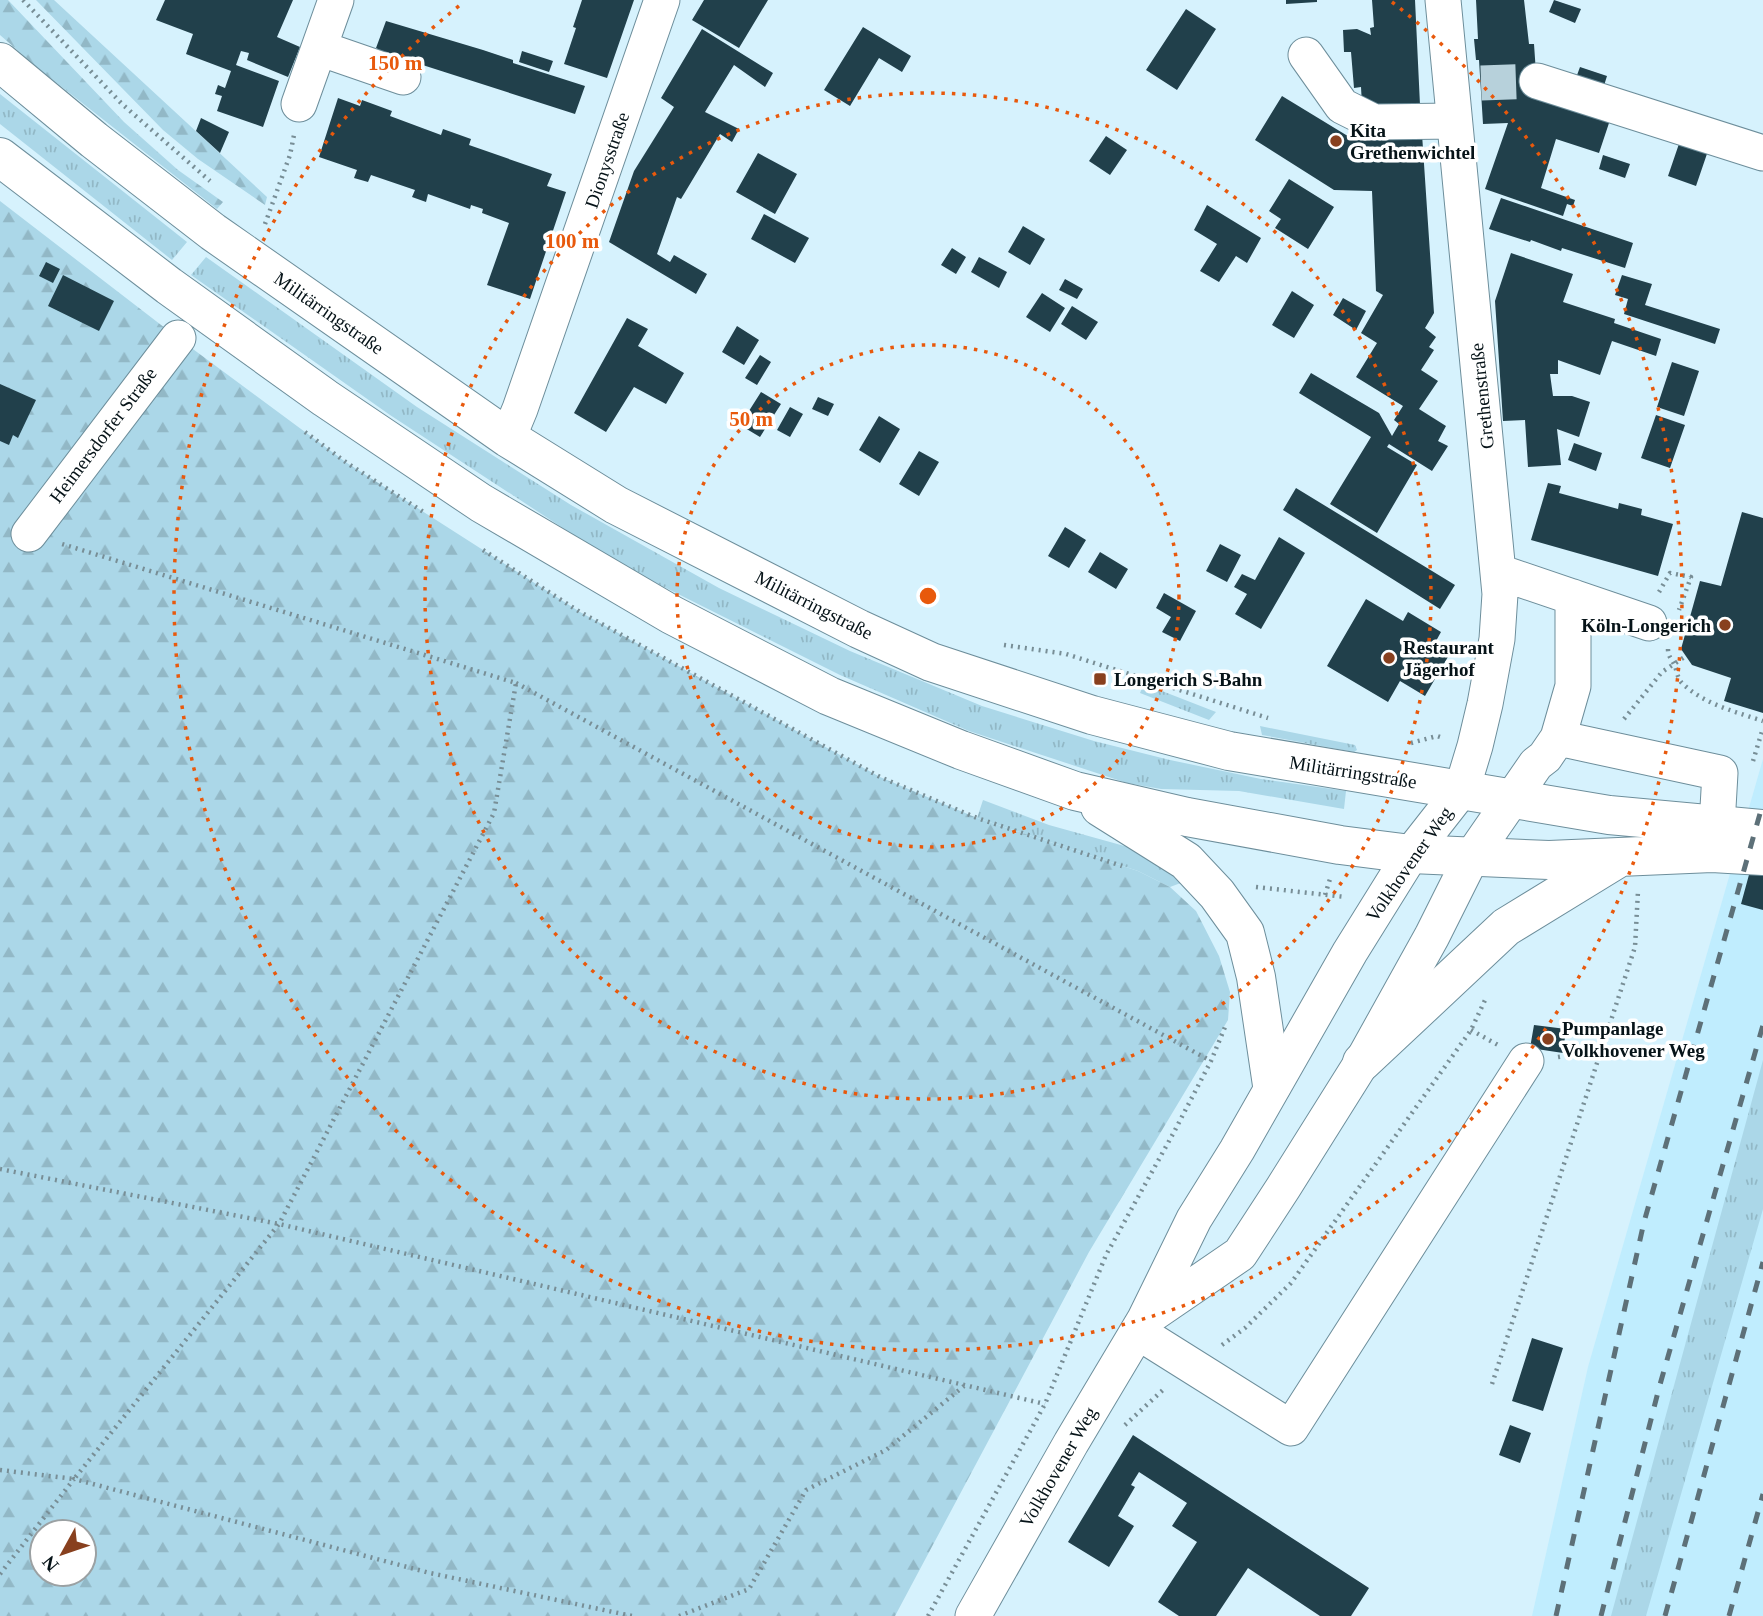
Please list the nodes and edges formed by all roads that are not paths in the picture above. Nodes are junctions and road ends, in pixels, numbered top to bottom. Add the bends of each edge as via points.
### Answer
1 (336, 0) edge
2 (662, 0) edge
3 (1443, 0) edge
4 (319, 48) junction
5 (1306, 55) dead end
6 (0, 62) edge
7 (402, 77) dead end
8 (1537, 80) tunnel mouth
9 (299, 104) road end
10 (1454, 121) junction
11 (1763, 153) edge
12 (0, 157) edge
13 (178, 338) dead end
14 (508, 438) junction
15 (29, 534) road end
16 (1499, 572) junction
17 (1573, 597) junction
18 (1665, 627) road end
19 (1551, 748) junction
20 (1462, 789) junction
21 (1075, 791) junction
22 (1511, 800) junction
23 (1718, 808) junction
24 (1763, 829) edge
25 (1411, 854) junction
26 (1763, 856) edge
27 (1471, 858) junction
28 (1619, 858) junction
29 (1362, 1062) junction
30 (1526, 1062) road end
31 (1272, 1085) junction
32 (1142, 1325) junction
33 (973, 1616) edge

1 - 4 street
2 - 14 street, Dionysstraße
3 - 10 street, Grethenstraße via 1466,84
4 - 7 street
4 - 9 street
5 - 10 street via 1342,106 1374,122
6 - 14 main road, Militärringstraße via 212,232
8 - 11 street
10 - 16 street, Grethenstraße
12 - 21 main road via 169,286 481,503 672,615 829,696 961,751
13 - 15 street, Heimersdorfer Straße
14 - 20 main road, Militärringstraße via 616,505 931,662 1092,715 1229,751
16 - 17 street
16 - 20 street, Grethenstraße via 1497,639
17 - 18 street
17 - 19 street via 1573,686
19 - 22 street
19 - 23 street via 1609,750 1720,774
20 - 22 main road, Militärringstraße
20 - 25 street, Volkhovener Weg
20 - 27 street, Volkhovener Weg
21 - 25 main road via 1187,817
21 - 31 main road via 1185,861 1245,933
22 - 23 main road, Militärringstraße via 1609,815
22 - 27 street
23 - 24 main road, Militärringstraße
25 - 27 main road
25 - 31 street, Volkhovener Weg
26 - 28 main road via 1712,853
27 - 28 main road
27 - 29 street, Volkhovener Weg
28 - 29 main road via 1506,928
29 - 32 street, Volkhovener Weg via 1240,1254
30 - 32 street via 1291,1428 1193,1366
31 - 32 street, Volkhovener Weg via 1194,1219
32 - 33 street, Volkhovener Weg

